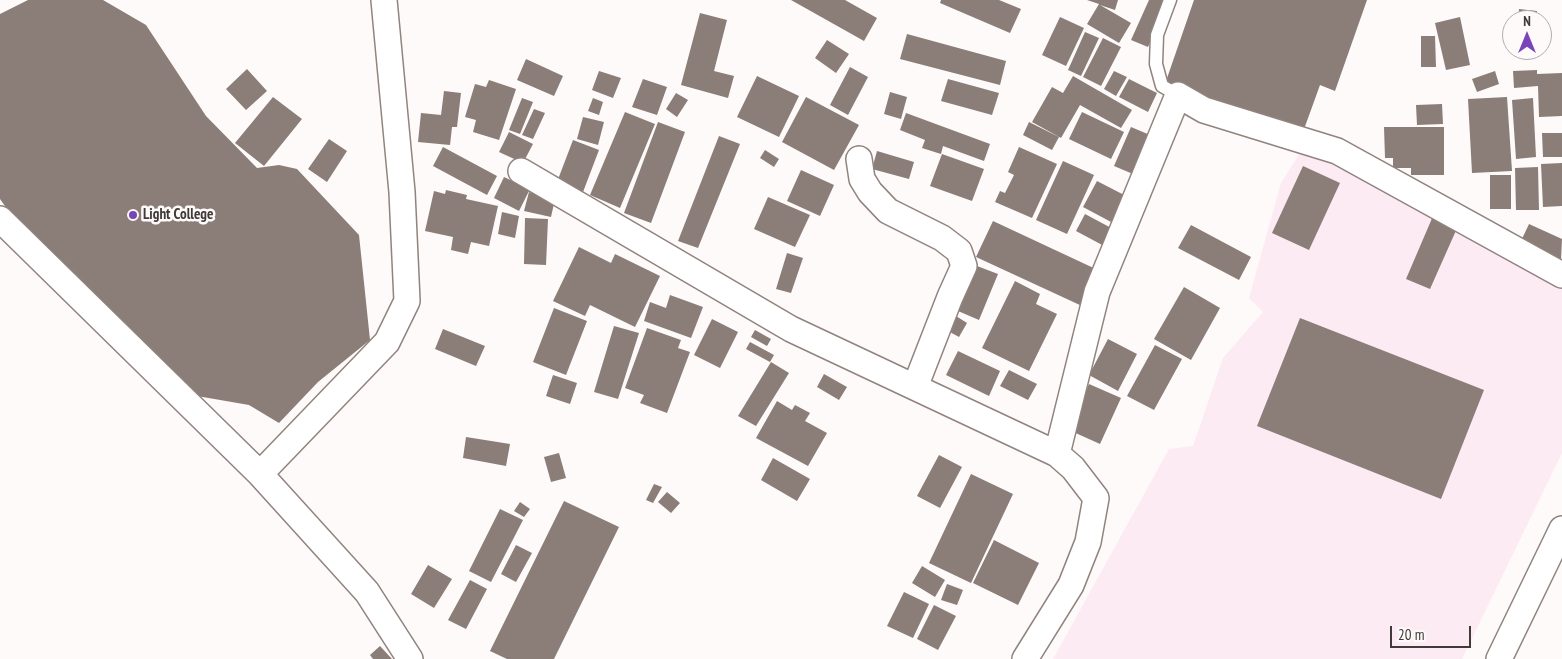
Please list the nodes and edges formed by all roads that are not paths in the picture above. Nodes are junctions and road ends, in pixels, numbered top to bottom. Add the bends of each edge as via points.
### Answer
1 (384, 0) edge
2 (1170, 0) edge
3 (1178, 95) junction
4 (859, 159) dead end
5 (521, 171) dead end
6 (0, 219) edge
7 (1562, 274) edge
8 (915, 387) junction
9 (1057, 454) junction
10 (260, 474) junction
11 (1562, 529) edge
12 (410, 659) edge
13 (1025, 659) edge
14 (1499, 659) edge

1 - 10 street via 402,192 407,301 387,342
2 - 3 lane via 1157,35 1156,64 1162,86
3 - 7 street via 1204,110 1337,151
3 - 9 street via 1097,292
4 - 8 street via 862,179 888,211 942,238 959,251 964,266
5 - 8 street via 791,329
6 - 10 street
8 - 9 street
9 - 13 street via 1074,468 1096,498 1088,542 1071,585
10 - 12 street via 367,592
11 - 14 street

